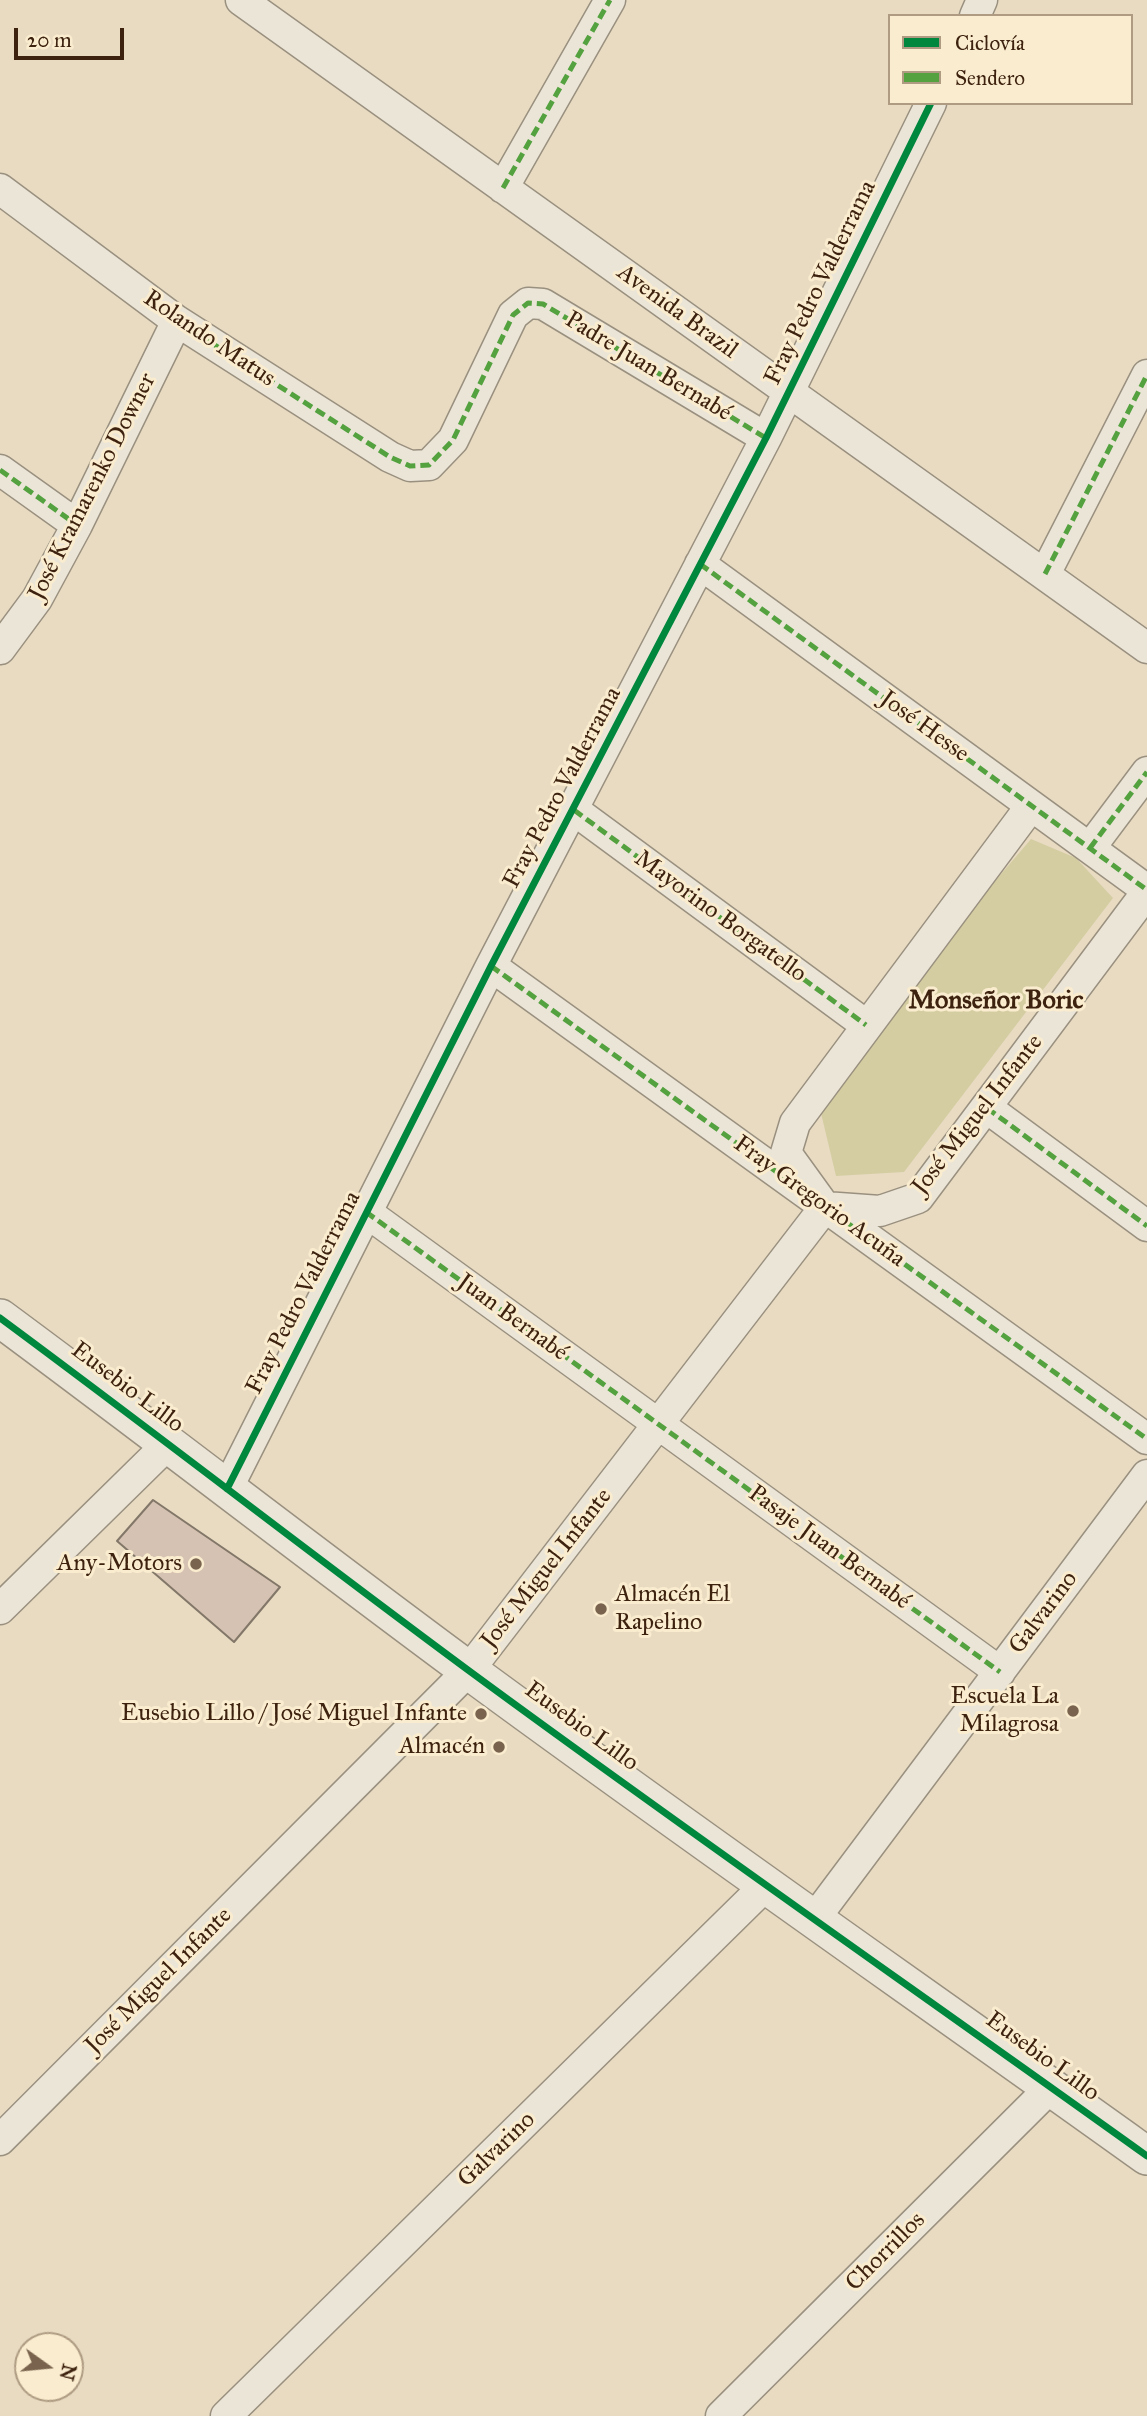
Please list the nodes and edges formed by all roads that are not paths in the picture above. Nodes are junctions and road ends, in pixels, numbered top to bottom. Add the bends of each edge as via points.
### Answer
1 (241, 0) edge
2 (610, 0) edge
3 (930, 105) edge
4 (503, 188) junction
5 (0, 189) edge
6 (177, 321) junction
7 (1147, 375) edge
8 (789, 392) junction
9 (766, 438) junction
10 (429, 465) joint
11 (0, 470) edge
12 (77, 526) junction
13 (701, 564) junction
14 (1045, 574) junction
15 (1147, 648) edge
16 (0, 649) edge
17 (1147, 772) edge
18 (1031, 806) junction
19 (574, 810) junction
20 (1090, 848) junction
21 (1147, 891) edge
22 (491, 966) junction
23 (866, 1025) junction
24 (988, 1108) junction
25 (825, 1207) junction
26 (366, 1212) junction
27 (1147, 1226) edge
28 (0, 1318) edge
29 (658, 1424) junction
30 (1147, 1439) edge
31 (169, 1443) junction
32 (1147, 1475) edge
33 (227, 1489) junction
34 (0, 1609) edge
35 (469, 1670) junction
36 (999, 1672) junction
37 (767, 1884) junction
38 (815, 1918) junction
39 (1051, 2087) junction
40 (0, 2140) edge
41 (1147, 2156) edge
42 (226, 2416) edge
43 (721, 2416) edge

1 - 4 street, Avenida Brazil
2 - 4 street
3 - 8 street, Fray Pedro Valderrama
4 - 8 street, Avenida Brazil
5 - 6 street, Rolando Matus
6 - 10 street, Rolando Matus via 390,457 411,466
6 - 12 street, José Kramarenko Downer
7 - 14 street
8 - 9 street, Fray Pedro Valderrama
8 - 14 street, Avenida Brazil
9 - 10 street, Padre Juan Bernabé via 543,304 528,303 513,315 453,440
9 - 13 street, Fray Pedro Valderrama
11 - 12 street
12 - 16 street, José Kramarenko Downer via 37,599
13 - 18 street, José Hesse
13 - 19 street, Fray Pedro Valderrama
14 - 15 street, Avenida Brazil
17 - 20 street
18 - 20 street, José Hesse
18 - 23 street
19 - 22 street, Fray Pedro Valderrama
19 - 23 street, Mayorino Borgatello
20 - 21 street, José Hesse
21 - 24 street, José Miguel Infante
22 - 25 street, Fray Gregorio Acuña
22 - 26 street, Fray Pedro Valderrama
23 - 25 street via 795,1122 786,1153
24 - 25 street, José Miguel Infante via 918,1198 880,1211
24 - 27 street
25 - 29 street, José Miguel Infante
25 - 30 street, Fray Gregorio Acuña
26 - 29 street, Juan Bernabé
26 - 33 street, Fray Pedro Valderrama
28 - 31 street, Eusebio Lillo
29 - 35 street, José Miguel Infante
29 - 36 street, Pasaje Juan Bernabé
31 - 33 street, Eusebio Lillo
31 - 34 street
32 - 36 street, Galvarino
33 - 35 street, Eusebio Lillo
35 - 37 street, Eusebio Lillo
35 - 40 street, José Miguel Infante
36 - 38 street, Galvarino
37 - 38 street, Eusebio Lillo
37 - 42 street, Galvarino
38 - 39 street, Eusebio Lillo
39 - 41 street, Eusebio Lillo
39 - 43 street, Chorrillos

